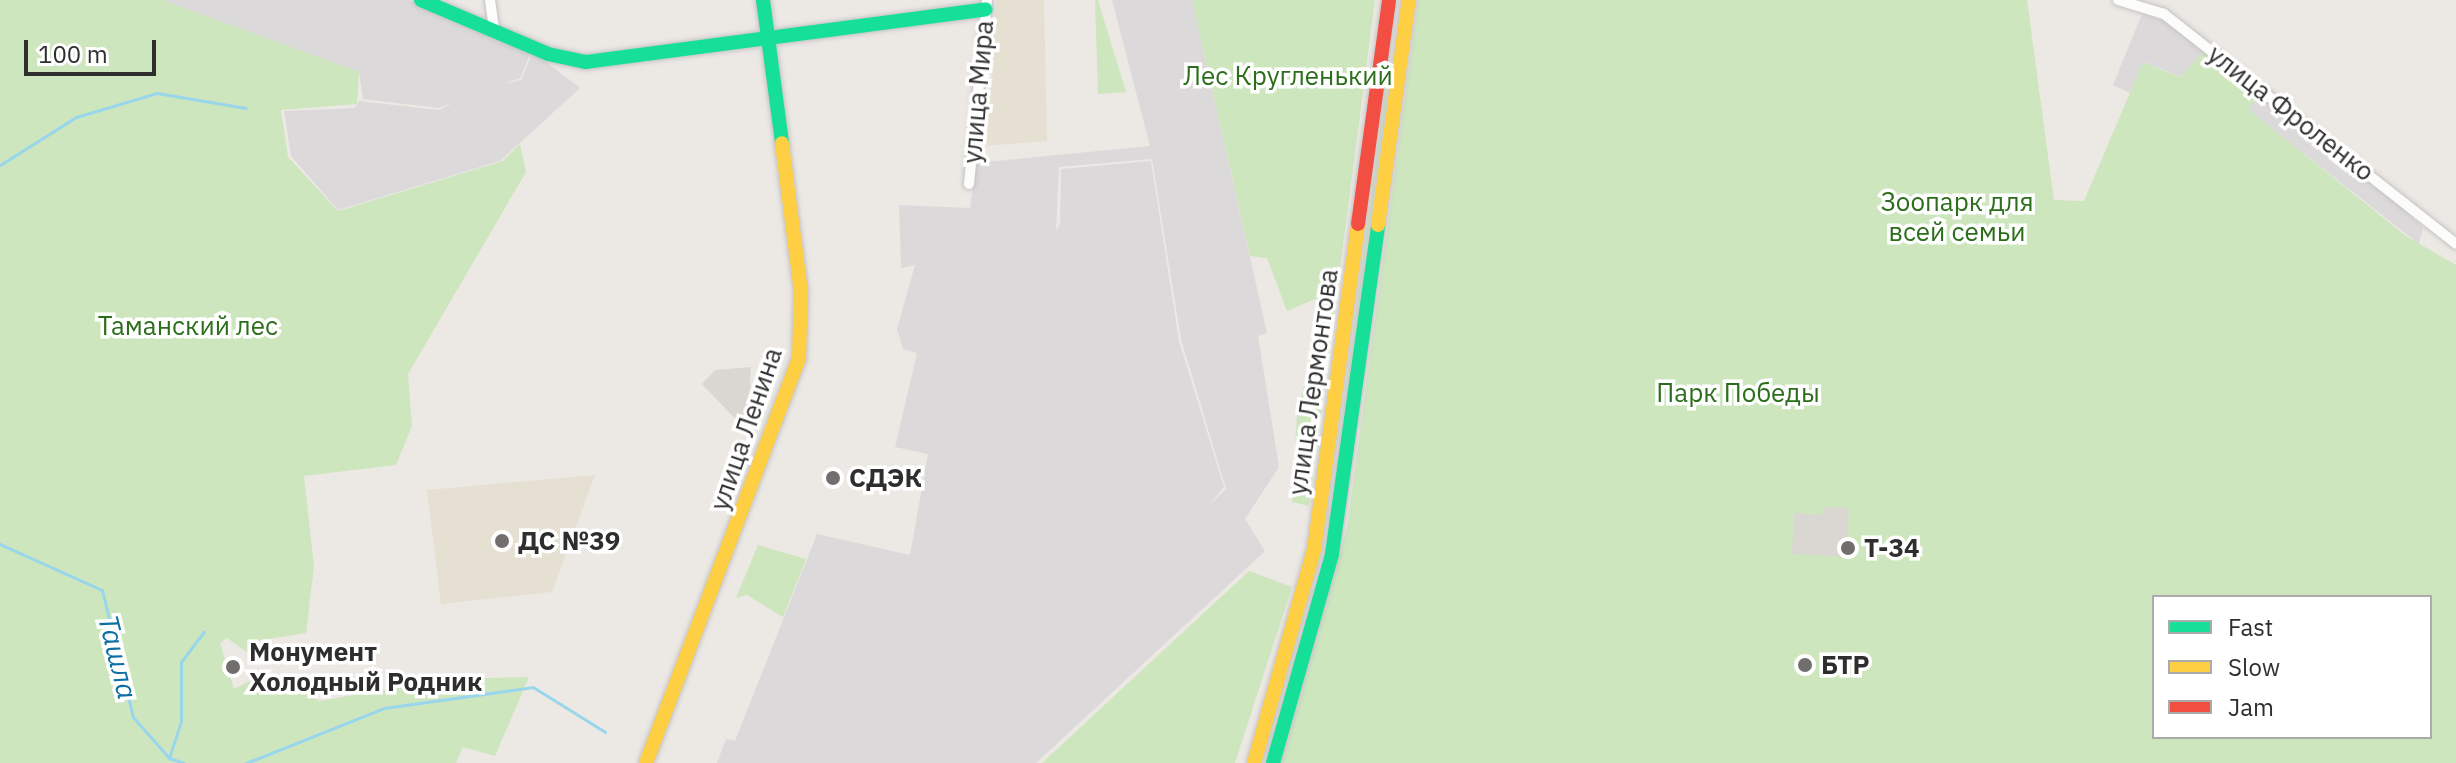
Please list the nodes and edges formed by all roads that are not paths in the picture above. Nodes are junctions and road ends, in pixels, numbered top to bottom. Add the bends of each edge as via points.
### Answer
1 (421, 0) edge
2 (490, 0) edge
3 (763, 0) edge
4 (1389, 0) edge
5 (1409, 0) edge
6 (2118, 0) edge
7 (986, 4) edge
8 (494, 30) junction
9 (768, 37) junction
10 (1377, 81) junction
11 (1397, 81) junction
12 (969, 184) dead end
13 (2456, 244) edge
14 (646, 763) edge
15 (1254, 763) edge
16 (1273, 763) edge

1 - 8 main road
2 - 8 street
3 - 9 main road, улица Ленина
4 - 10 main road, улица Лермонтова
5 - 11 main road, улица Лермонтова
6 - 13 street, улица Фроленко via 2164,14
7 - 9 main road
7 - 12 street, улица Мира
8 - 9 main road via 586,62
9 - 14 main road, улица Ленина via 801,292 799,358
10 - 11 main road
10 - 15 main road, улица Лермонтова via 1314,550
11 - 16 main road, улица Лермонтова via 1332,554

